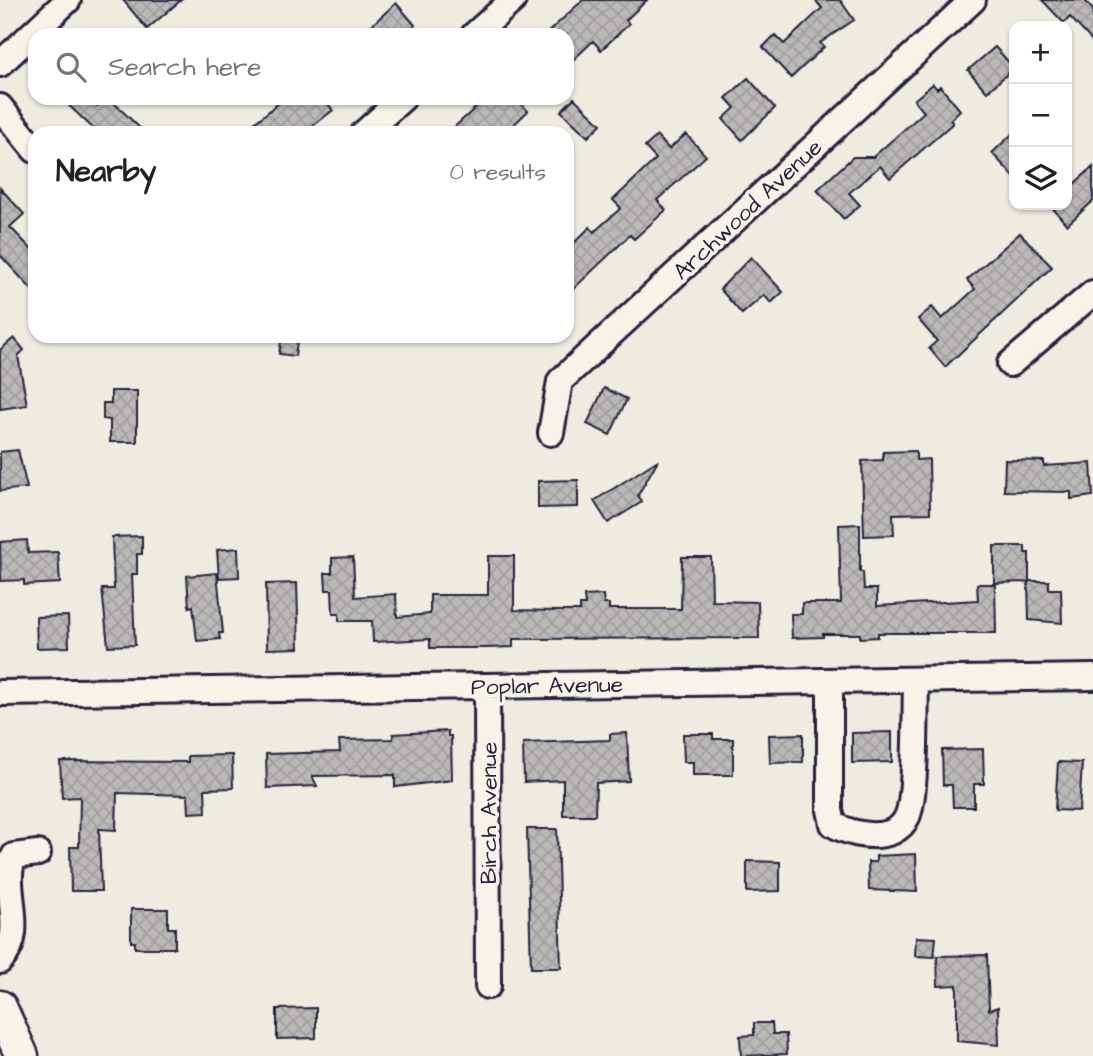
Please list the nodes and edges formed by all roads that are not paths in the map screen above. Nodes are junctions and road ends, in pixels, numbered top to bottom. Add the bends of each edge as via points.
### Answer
1 (68, 0) edge
2 (513, 0) edge
3 (972, 0) edge
4 (38, 28) edge
5 (482, 28) edge
6 (28, 38) edge
7 (0, 64) edge
8 (395, 105) edge
9 (0, 107) edge
10 (372, 126) edge
11 (28, 141) edge
12 (1093, 293) edge
13 (1010, 364) dead end
14 (551, 433) dead end
15 (1093, 677) edge
16 (916, 680) junction
17 (830, 681) junction
18 (487, 686) junction
19 (0, 693) edge
20 (38, 853) dead end
21 (0, 961) edge
22 (488, 986) dead end
23 (0, 1007) edge
24 (22, 1056) edge

1 - 4 street
2 - 5 street
3 - 14 street, Archwood Avenue via 560,382
6 - 7 street
8 - 10 street
9 - 11 street
12 - 13 street
15 - 16 street, Poplar Avenue
16 - 17 street, Poplar Avenue
16 - 17 street via 907,818 897,828 872,835 845,831 834,824 830,810
17 - 18 street, Poplar Avenue
18 - 19 street, Poplar Avenue
18 - 22 street, Birch Avenue
20 - 21 street via 14,856 8,866 12,929 7,954
23 - 24 main road

